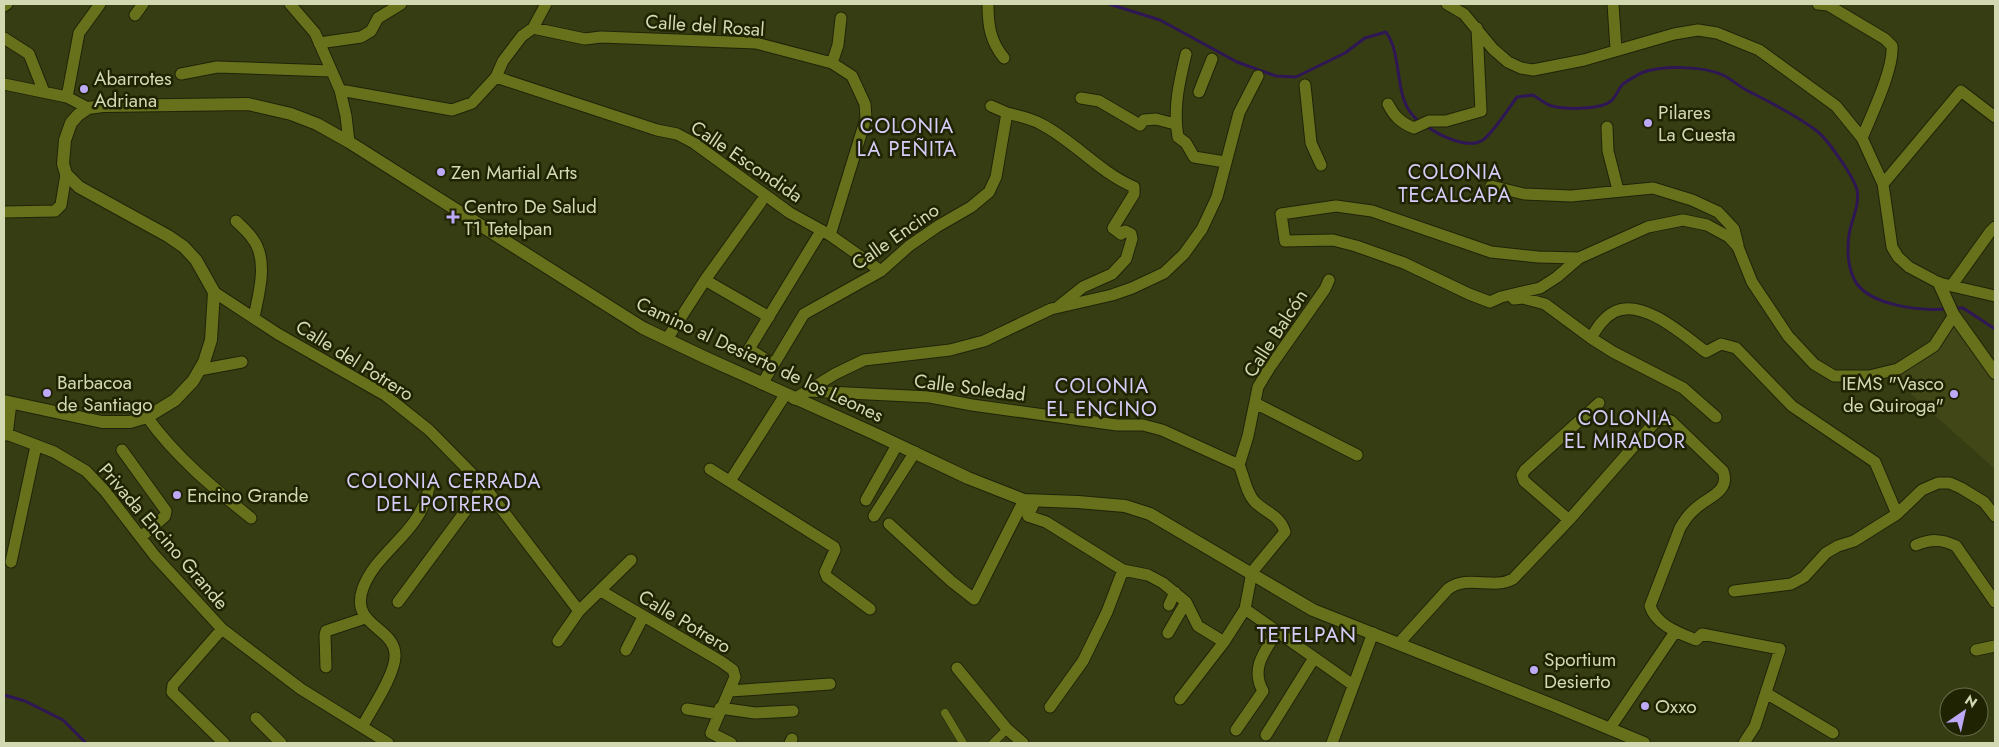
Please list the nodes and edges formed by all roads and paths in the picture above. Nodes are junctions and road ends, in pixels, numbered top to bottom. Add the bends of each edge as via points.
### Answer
1 (100, 4) edge
2 (143, 4) edge
3 (290, 4) edge
4 (401, 4) edge
5 (546, 4) edge
6 (988, 4) edge
7 (1448, 4) edge
8 (1613, 4) edge
9 (1818, 4) edge
10 (135, 15) dead end
11 (841, 18) dead end
12 (533, 28) junction
13 (1477, 28) junction
14 (4, 38) edge
15 (319, 43) junction
16 (1616, 50) junction
17 (1186, 54) dead end
18 (1004, 58) dead end
19 (1212, 59) dead end
20 (832, 63) junction
21 (331, 71) junction
22 (181, 74) dead end
23 (1258, 76) dead end
24 (496, 77) junction
25 (4, 84) edge
26 (1305, 85) dead end
27 (340, 90) junction
28 (44, 92) junction
29 (1199, 92) dead end
30 (67, 98) junction
31 (1080, 98) dead end
32 (1388, 104) dead end
33 (991, 106) dead end
34 (88, 108) junction
35 (1007, 113) junction
36 (1995, 117) edge
37 (1175, 124) junction
38 (1607, 127) dead end
39 (1862, 138) junction
40 (349, 142) junction
41 (1225, 162) junction
42 (1320, 166) dead end
43 (66, 174) junction
44 (1883, 184) junction
45 (1491, 186) dead end
46 (1618, 190) junction
47 (761, 202) dead end
48 (4, 212) edge
49 (236, 221) dead end
50 (1995, 227) edge
51 (826, 233) junction
52 (1738, 247) junction
53 (1579, 258) junction
54 (881, 271) junction
55 (705, 280) junction
56 (1329, 280) dead end
57 (1939, 283) junction
58 (1952, 285) junction
59 (214, 292) junction
60 (1995, 296) edge
61 (1486, 301) junction
62 (1056, 308) junction
63 (1953, 314) junction
64 (254, 317) junction
65 (769, 317) junction
66 (1591, 338) junction
67 (667, 339) junction
68 (242, 362) dead end
69 (773, 364) junction
70 (199, 370) junction
71 (1995, 374) edge
72 (762, 384) junction
73 (807, 391) junction
74 (790, 397) junction
75 (7, 402) edge
76 (1599, 402) dead end
77 (1255, 403) junction
78 (147, 417) junction
79 (1716, 417) dead end
80 (5, 434) edge
81 (897, 445) junction
82 (36, 446) junction
83 (122, 450) dead end
84 (915, 452) junction
85 (1357, 455) dead end
86 (1239, 465) junction
87 (710, 469) dead end
88 (730, 481) junction
89 (484, 486) junction
90 (430, 488) dead end
91 (866, 500) dead end
92 (1030, 501) junction
93 (1897, 514) junction
94 (874, 516) dead end
95 (1995, 516) edge
96 (251, 518) dead end
97 (1569, 520) junction
98 (889, 524) dead end
99 (141, 537) junction
100 (1916, 545) dead end
101 (631, 560) dead end
102 (11, 562) dead end
103 (1123, 570) junction
104 (1252, 572) junction
105 (601, 591) junction
106 (1734, 591) dead end
107 (1175, 592) junction
108 (398, 602) dead end
109 (1186, 602) junction
110 (1995, 602) edge
111 (1169, 605) dead end
112 (870, 609) dead end
113 (1245, 609) junction
114 (579, 611) junction
115 (644, 617) junction
116 (365, 618) junction
117 (1177, 619) junction
118 (1198, 626) junction
119 (222, 629) junction
120 (1277, 632) junction
121 (1675, 632) junction
122 (1168, 633) dead end
123 (1373, 634) junction
124 (558, 641) dead end
125 (1224, 642) junction
126 (1399, 643) junction
127 (1995, 646) edge
128 (626, 650) dead end
129 (1976, 650) dead end
130 (1314, 658) junction
131 (326, 667) dead end
132 (957, 668) dead end
133 (830, 684) dead end
134 (1353, 684) junction
135 (730, 691) junction
136 (1766, 692) junction
137 (1180, 699) dead end
138 (1050, 707) dead end
139 (687, 709) dead end
140 (719, 711) junction
141 (793, 711) dead end
142 (945, 713) dead end
143 (256, 718) dead end
144 (362, 727) junction
145 (1610, 728) junction
146 (1007, 729) junction
147 (1236, 730) dead end
148 (1834, 733) dead end
149 (1266, 735) dead end
150 (224, 743) edge
151 (281, 743) edge
152 (388, 743) edge
153 (731, 743) edge
154 (963, 743) edge
155 (993, 743) edge
156 (1022, 743) edge
157 (1332, 743) edge
158 (1644, 743) edge
159 (1744, 743) edge

1 - 30 street via 79,33
2 - 10 street
3 - 15 street via 315,33
4 - 15 street via 378,18 371,31 361,37
5 - 12 street
6 - 18 street via 988,26 996,48
7 - 13 street
8 - 16 street
9 - 39 street via 1828,5 1892,46 1887,72
11 - 20 street
12 - 20 street, Calle del Rosal via 585,39 756,43
12 - 24 street via 508,54
13 - 16 street via 1508,62 1533,70
13 - 32 street via 1481,111 1446,121 1429,121 1414,128 1403,124
14 - 28 street via 29,54
15 - 21 street
16 - 39 street via 1674,34 1698,30 1717,33 1759,50 1836,106
17 - 37 street via 1177,91
19 - 29 street
20 - 51 street, Calle del Rosal via 852,76 864,104 866,118
21 - 22 street via 217,67
21 - 27 street
23 - 41 street via 1239,113
24 - 27 street via 472,103 452,110
24 - 51 street, Calle Escondida via 694,142 790,213
25 - 28 street
26 - 42 street via 1312,143
27 - 40 street
28 - 30 street
30 - 34 street
31 - 37 street via 1099,101 1140,125 1144,120 1156,119
33 - 35 street
34 - 40 main road, Camino al Desierto de los Leones via 248,104 317,124
34 - 43 main road via 71,123 65,140 63,164
35 - 54 street, Calle Encino via 996,176 989,192 908,246
35 - 62 street via 1038,122 1121,182 1134,187 1134,194 1113,228 1121,234 1126,231 1130,234 1132,239 1126,259 1112,274 1083,287
36 - 44 street via 1961,91
37 - 41 street via 1178,137 1194,157
38 - 46 street via 1608,151
39 - 44 street
40 - 67 main road, Camino al Desierto de los Leones via 635,323
41 - 62 street via 1218,196 1202,229 1184,254 1164,272 1112,295
43 - 48 street via 61,205 54,211
43 - 59 main road via 79,187 184,247 196,260
44 - 57 street via 1892,247 1909,268
45 - 46 street via 1524,194 1571,196
46 - 52 street via 1653,188 1718,212 1734,229
47 - 55 street
49 - 64 street via 254,239 261,261 262,280
50 - 58 street
51 - 54 street, Calle Escondida
51 - 65 street, Calle del Rosal
52 - 53 street via 1729,237 1707,225 1683,220 1648,226
52 - 63 street via 1752,282 1788,336 1814,364 1834,376 1869,376 1898,369 1934,346
53 - 61 street via 1540,288
53 - 61 street via 1538,258 1491,252 1372,211 1336,206 1281,214 1285,241 1333,240 1356,246 1404,263
54 - 69 street, Calle Encino via 804,314
55 - 65 street
55 - 67 street
56 - 77 street, Calle Balcón via 1270,367 1258,388
57 - 58 street
57 - 63 main road
58 - 60 street
59 - 64 street, Calle del Potrero
59 - 70 main road via 211,340
61 - 66 street via 1523,298 1545,304
62 - 73 street via 984,341 950,350 864,360
63 - 71 main road
64 - 89 street, Calle del Potrero via 385,395 429,430
65 - 69 street, Calle del Rosal via 749,349
66 - 79 street via 1683,388
66 - 93 street via 1607,318 1628,308 1646,312 1672,326 1706,352 1721,344 1736,348 1792,406 1875,462
67 - 72 main road, Camino al Desierto de los Leones
68 - 70 street
69 - 72 street, Calle Encino
70 - 78 main road via 175,400
72 - 74 main road, Camino al Desierto de los Leones
73 - 74 street
73 - 86 street, Calle Soledad via 930,397 1117,426 1143,425 1162,430
74 - 81 main road, Camino al Desierto de los Leones
74 - 88 street
75 - 78 main road via 102,422 130,422
75 - 80 street, Privada Encino Grande
76 - 97 street via 1522,474 1524,481
77 - 85 street
77 - 86 street, Calle Balcón
78 - 96 street via 180,457
80 - 82 street, Privada Encino Grande
81 - 84 main road, Camino al Desierto de los Leones
81 - 91 street
82 - 99 street, Privada Encino Grande via 54,452 86,471
82 - 102 street
83 - 99 street via 166,511 165,516
84 - 92 main road, Camino al Desierto de los Leones via 968,478
84 - 94 street
86 - 104 street via 1249,494 1278,518 1285,532
87 - 88 street
88 - 112 street via 834,547 826,577
89 - 108 street
89 - 114 street, Calle del Potrero
90 - 116 street via 416,521 374,570 363,589 361,602
92 - 98 street via 974,599
92 - 103 street via 1028,516 1046,522
92 - 104 main road, Camino al Desierto de los Leones via 1125,506 1150,514
93 - 95 street via 1922,490 1938,483 1950,483 1984,502
93 - 106 street via 1854,541 1826,553 1804,577 1791,584
97 - 121 street via 1655,422 1664,419 1671,421 1723,471 1724,485 1715,496 1696,507 1680,528 1650,606 1655,616
97 - 126 street via 1513,579 1503,583 1464,581 1448,589
99 - 119 street, Privada Encino Grande
100 - 110 street via 1934,539 1956,546
101 - 105 street
103 - 107 street via 1148,575
103 - 138 street via 1083,661
104 - 113 street
104 - 123 main road, Camino al Desierto de los Leones via 1313,610
105 - 114 street
105 - 115 street, Calle Potrero
107 - 109 street
107 - 111 street
109 - 117 street
109 - 118 street
113 - 120 street
113 - 125 street
114 - 124 street
115 - 128 street
115 - 135 street, Calle Potrero via 728,666 735,677
116 - 131 street via 326,631
116 - 144 street via 386,636 395,648 396,657
117 - 118 street
117 - 122 street
118 - 125 street
119 - 144 street, Privada Encino Grande via 301,689
119 - 150 street via 173,685 172,692
120 - 130 street
120 - 147 street via 1258,662 1263,691
121 - 136 street via 1696,640 1702,634 1780,649
121 - 145 street
123 - 126 main road, Camino al Desierto de los Leones
123 - 134 street
125 - 137 street
126 - 145 main road, Camino al Desierto de los Leones
127 - 129 street
130 - 134 street
130 - 149 street
132 - 146 street
133 - 135 street
134 - 157 street
135 - 140 street
136 - 148 street
136 - 159 street via 1755,726
139 - 140 street
140 - 141 street
140 - 153 street via 711,733
142 - 154 street
143 - 151 street
144 - 152 street, Privada Encino Grande
145 - 158 main road, Camino al Desierto de los Leones
146 - 155 street
146 - 156 street

